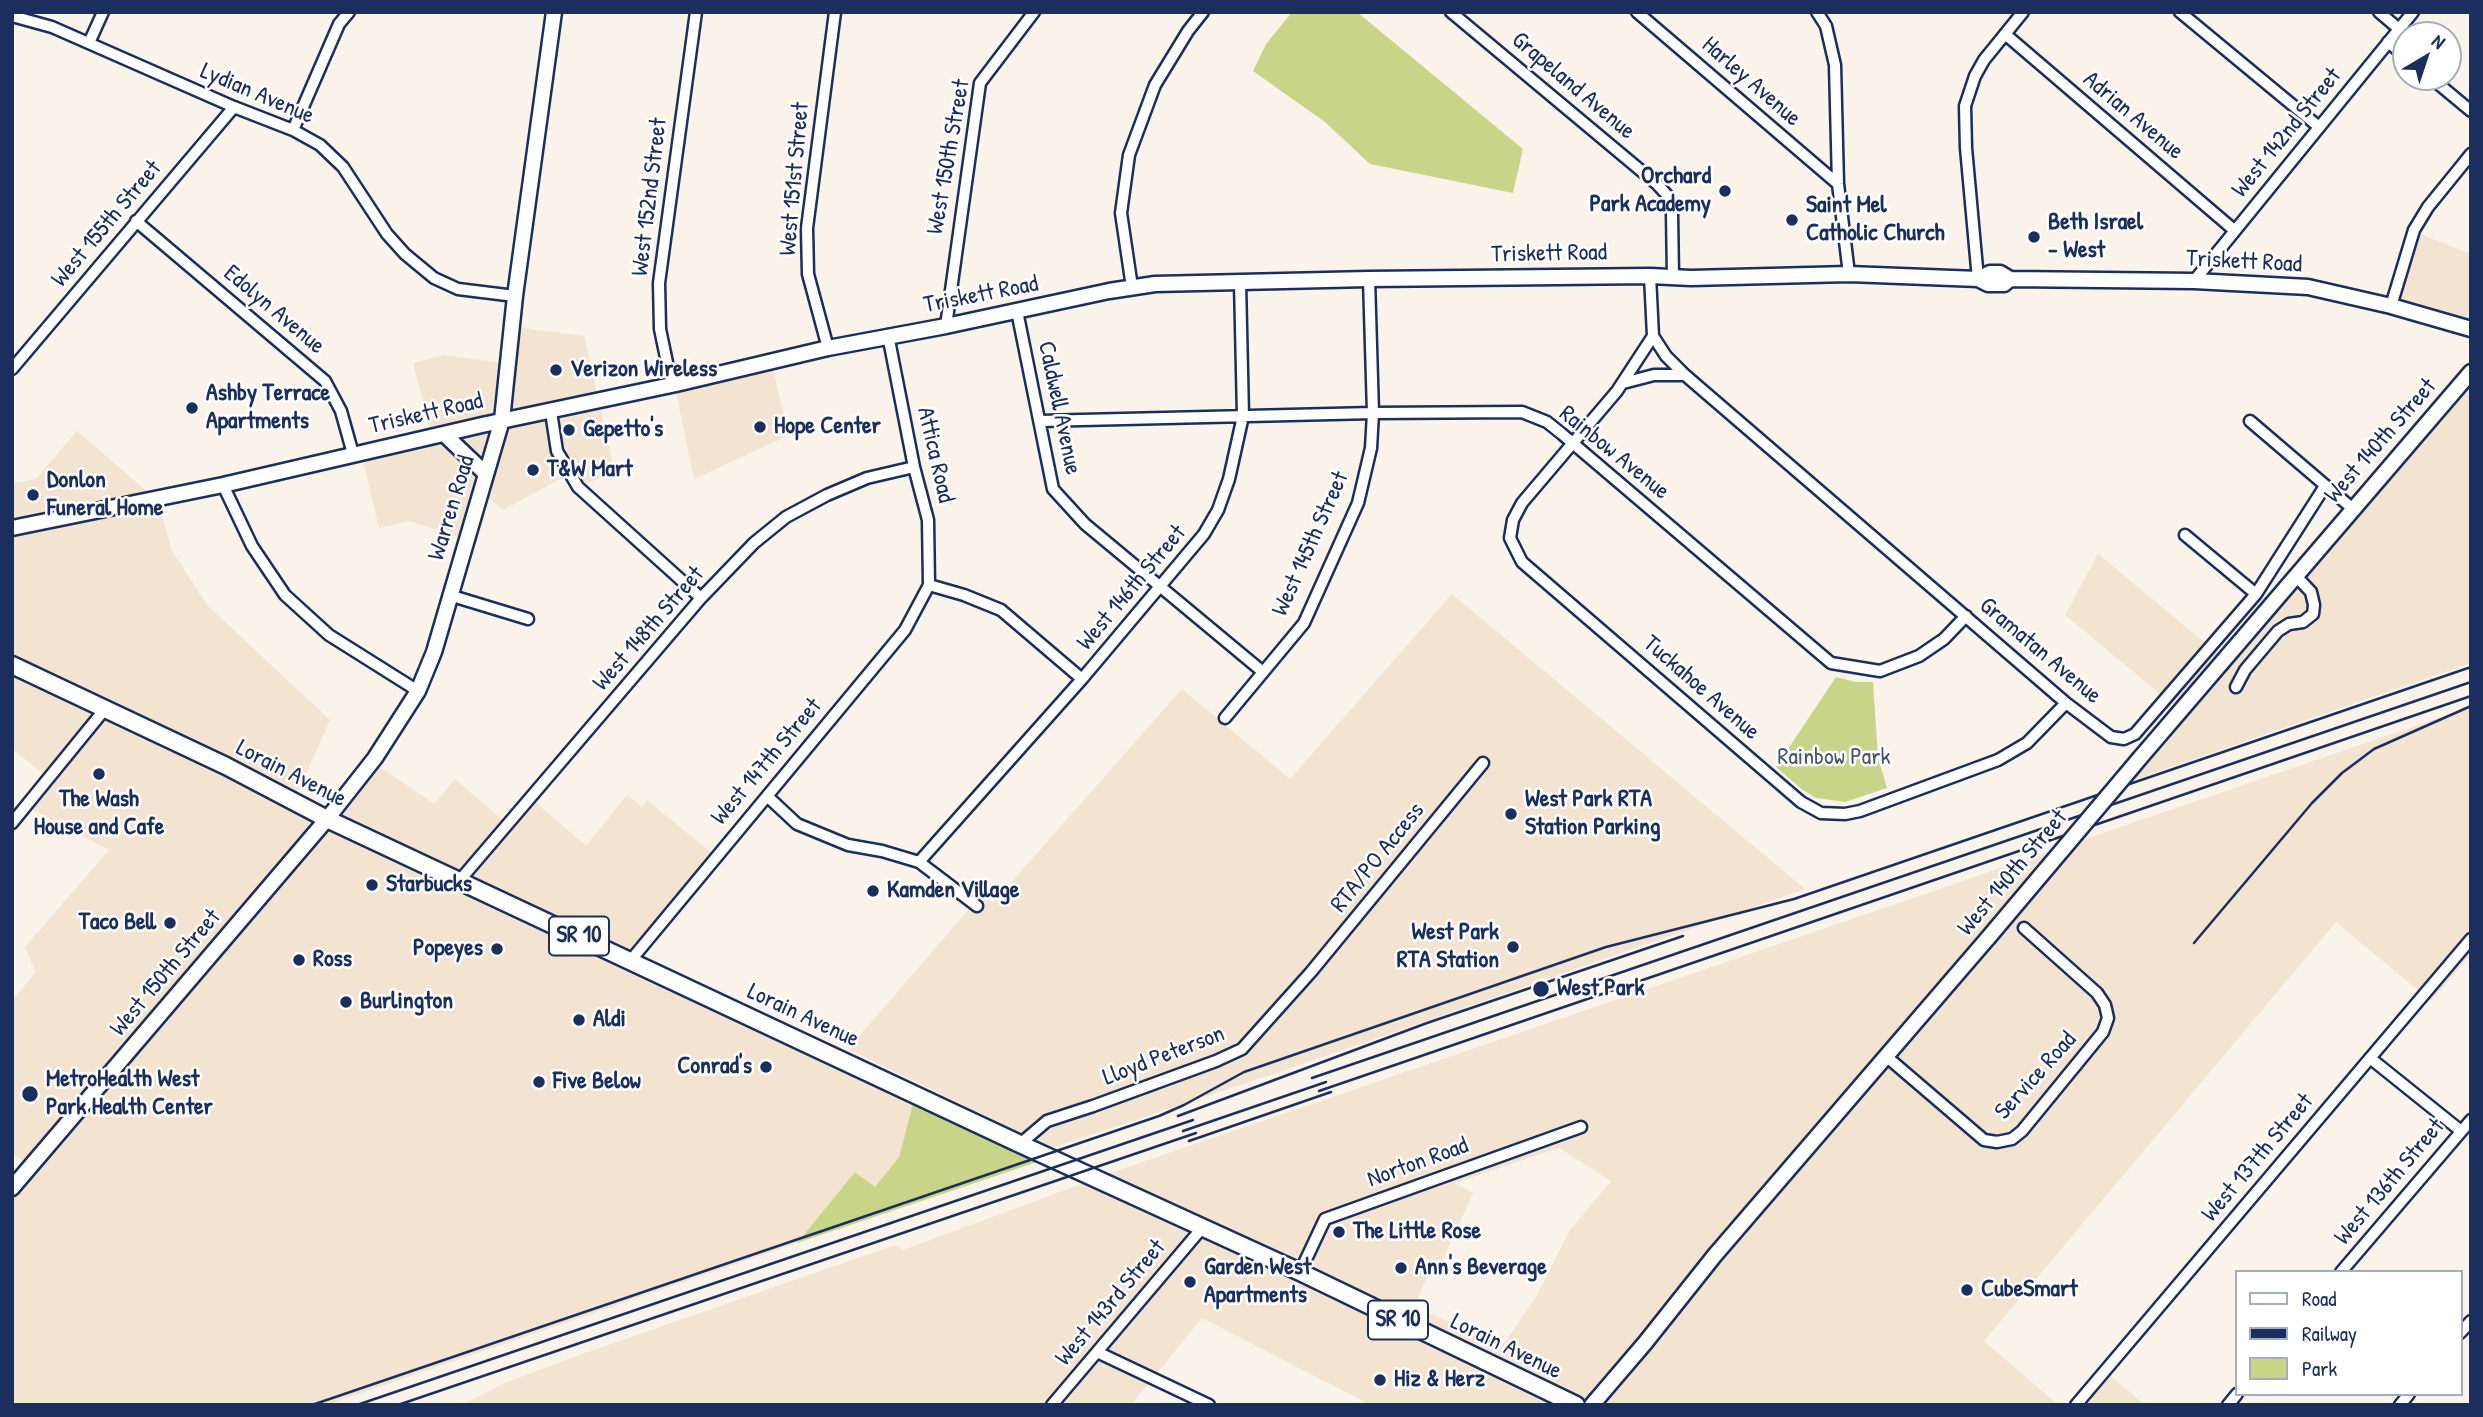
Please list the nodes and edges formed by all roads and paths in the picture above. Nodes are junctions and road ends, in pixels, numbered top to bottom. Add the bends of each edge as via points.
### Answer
1 (103, 12) edge
2 (349, 12) edge
3 (554, 12) edge
4 (696, 12) edge
5 (835, 12) edge
6 (1034, 12) edge
7 (1203, 12) edge
8 (1451, 12) edge
9 (1637, 12) edge
10 (1817, 12) edge
11 (2023, 12) edge
12 (2180, 12) edge
13 (12, 16) edge
14 (2005, 34) junction
15 (2392, 37) edge
16 (2388, 42) junction
17 (89, 43) junction
18 (2392, 45) edge
19 (2447, 91) edge
20 (234, 107) junction
21 (2471, 111) edge
22 (2319, 127) junction
23 (293, 130) junction
24 (2471, 154) edge
25 (1838, 184) junction
26 (136, 221) junction
27 (2234, 230) junction
28 (1849, 274) junction
29 (1650, 276) junction
30 (1674, 277) junction
31 (1368, 279) junction
32 (1978, 279) junction
33 (2194, 281) junction
34 (1240, 282) junction
35 (1132, 287) junction
36 (515, 296) junction
37 (2391, 306) junction
38 (1017, 311) junction
39 (946, 326) junction
40 (2471, 329) edge
41 (888, 335) junction
42 (1653, 336) junction
43 (828, 348) junction
44 (12, 369) edge
45 (2471, 372) edge
46 (1685, 375) junction
47 (1623, 383) junction
48 (676, 384) junction
49 (551, 412) junction
50 (1373, 412) junction
51 (1243, 416) junction
52 (502, 421) junction
53 (1040, 421) junction
54 (2250, 421) dead end
55 (444, 433) junction
56 (1573, 443) junction
57 (354, 453) junction
58 (914, 467) junction
59 (486, 474) junction
60 (223, 485) junction
61 (2325, 486) junction
62 (2353, 509) junction
63 (12, 528) edge
64 (2185, 535) dead end
65 (2295, 576) junction
66 (929, 586) junction
67 (1161, 587) junction
68 (2256, 594) junction
69 (449, 596) junction
70 (701, 598) junction
71 (1966, 616) junction
72 (528, 619) dead end
73 (12, 665) edge
74 (1264, 671) junction
75 (1082, 679) junction
76 (2236, 687) dead end
77 (418, 691) junction
78 (2066, 703) junction
79 (105, 709) junction
80 (1225, 718) dead end
81 (1483, 763) dead end
82 (767, 796) junction
83 (327, 818) junction
84 (12, 823) edge
85 (919, 862) junction
86 (460, 880) junction
87 (977, 906) dead end
88 (2024, 928) dead end
89 (2471, 939) edge
90 (631, 960) junction
91 (1305, 979) joint
92 (1887, 1057) junction
93 (2370, 1058) junction
94 (2471, 1120) edge
95 (1581, 1127) dead end
96 (2461, 1131) junction
97 (1020, 1144) junction
98 (12, 1188) edge
99 (1202, 1228) junction
100 (2343, 1270) edge
101 (1300, 1272) junction
102 (1097, 1352) junction
103 (1052, 1405) edge
104 (1209, 1405) edge
105 (1576, 1405) edge
106 (1592, 1405) edge
107 (2076, 1405) edge

1 - 17 street
2 - 23 street via 339,24
3 - 36 main road, Warren Road
4 - 48 street, West 152nd Street via 659,283 660,329
5 - 43 street, West 151st Street via 807,228 808,274
6 - 39 street, West 150th Street via 980,83
7 - 35 street via 1155,85 1129,155 1121,213
8 - 30 street, Grapeland Avenue via 1667,195
9 - 25 street, Harley Avenue
10 - 25 street via 1826,26 1835,65
11 - 14 street
12 - 22 street
13 - 17 street, Lydian Avenue
14 - 27 street, Adrian Avenue
14 - 32 street via 1975,76 1965,106
15 - 16 street, West 142nd Street
16 - 18 street
16 - 22 street, West 142nd Street
17 - 20 street, Lydian Avenue
19 - 21 street
20 - 23 street, Lydian Avenue
20 - 26 street, West 155th Street
22 - 27 street, West 142nd Street
23 - 36 street, Lydian Avenue via 320,145 343,167 387,234 434,278 458,289
24 - 37 street via 2414,230
25 - 28 street
26 - 44 street, West 155th Street
26 - 57 street, Edolyn Avenue via 325,381 341,411
27 - 33 street, West 142nd Street
28 - 30 main road, Triskett Road
28 - 32 main road, Triskett Road
29 - 30 main road, Triskett Road
29 - 31 main road, Triskett Road
29 - 42 street
31 - 34 main road, Triskett Road
31 - 50 street, West 145th Street
32 - 33 main road, Triskett Road via 2003,273 2010,279
33 - 37 main road, Triskett Road via 2308,287
34 - 35 main road, Triskett Road
34 - 51 street, West 146th Street
35 - 38 main road, Triskett Road
36 - 52 main road, Warren Road
37 - 40 main road, Triskett Road
38 - 39 main road, Triskett Road
38 - 53 street, Caldwell Avenue
39 - 41 main road, Triskett Road
41 - 43 main road, Triskett Road
41 - 58 street, Attica Road
42 - 46 street, Gramatan Avenue
42 - 47 street
43 - 48 main road, Triskett Road
45 - 62 main road, West 140th Street
46 - 47 street via 1654,375
46 - 71 street, Gramatan Avenue
47 - 56 street
48 - 49 main road, Triskett Road
49 - 52 main road, Triskett Road
49 - 70 street via 557,452 578,487
50 - 51 street, Rainbow Avenue
50 - 56 street, Rainbow Avenue via 1522,412 1547,422
50 - 74 street, West 145th Street via 1371,448 1358,503 1304,623
51 - 53 street, Rainbow Avenue
51 - 67 street, West 146th Street via 1218,510 1205,534
52 - 55 main road, Triskett Road
52 - 59 main road, Warren Road
53 - 67 street, Caldwell Avenue via 1054,489 1085,524
54 - 61 street
55 - 57 main road, Triskett Road
55 - 59 main road
56 - 71 street, Rainbow Avenue via 1831,663 1880,671 1919,656
56 - 78 street, Tuckahoe Avenue via 1513,520 1510,538 1522,562 1813,811 1860,811 1998,760 2027,743
57 - 60 main road, Triskett Road
58 - 66 street, Attica Road via 928,520
58 - 70 street, West 148th Street via 867,478 786,517 754,542
59 - 69 main road, Warren Road
60 - 63 main road, Triskett Road
60 - 77 street via 252,546 285,595 329,635
61 - 62 street
61 - 68 street, Gramatan Avenue
62 - 65 main road, West 140th Street
64 - 68 street
65 - 76 street via 2311,592 2313,614 2278,631
65 - 92 main road, West 140th Street, bridge
66 - 75 street via 1001,610
66 - 82 street, West 147th Street via 905,630
67 - 74 street, Caldwell Avenue
67 - 75 street, West 146th Street
68 - 78 street, Gramatan Avenue via 2135,734 2124,739 2111,737
69 - 72 street
69 - 77 main road, Warren Road
70 - 86 street, West 148th Street
71 - 78 street, Gramatan Avenue
73 - 79 main road, Lorain Avenue / SR 10
74 - 80 street, West 145th Street
75 - 85 street, West 146th Street
77 - 83 main road, Warren Road via 375,758
79 - 83 main road, Lorain Avenue / SR 10
79 - 84 street
81 - 91 street, RTA/PO Access
82 - 85 street via 797,824 848,845
82 - 90 street, West 147th Street
83 - 86 main road, Lorain Avenue / SR 10
83 - 98 main road, West 150th Street
85 - 87 street
86 - 90 main road, Lorain Avenue / SR 10
88 - 92 street, Service Road via 2097,993 2108,1018 2103,1032 2022,1131 2012,1139 1984,1140
89 - 93 street, West 137th Street
90 - 97 main road, Lorain Avenue / SR 10
91 - 97 street, Lloyd Peterson via 1242,1049 1046,1121
92 - 106 main road, West 140th Street
93 - 96 street
93 - 107 street, West 137th Street
94 - 96 street, West 136th Street
95 - 101 street, Norton Road via 1325,1219
96 - 100 street, West 136th Street
97 - 99 main road, Lorain Avenue / SR 10
99 - 101 main road, Lorain Avenue / SR 10
99 - 102 street, West 143rd Street
101 - 105 main road, Lorain Avenue / SR 10
102 - 103 street, West 143rd Street
102 - 104 street

